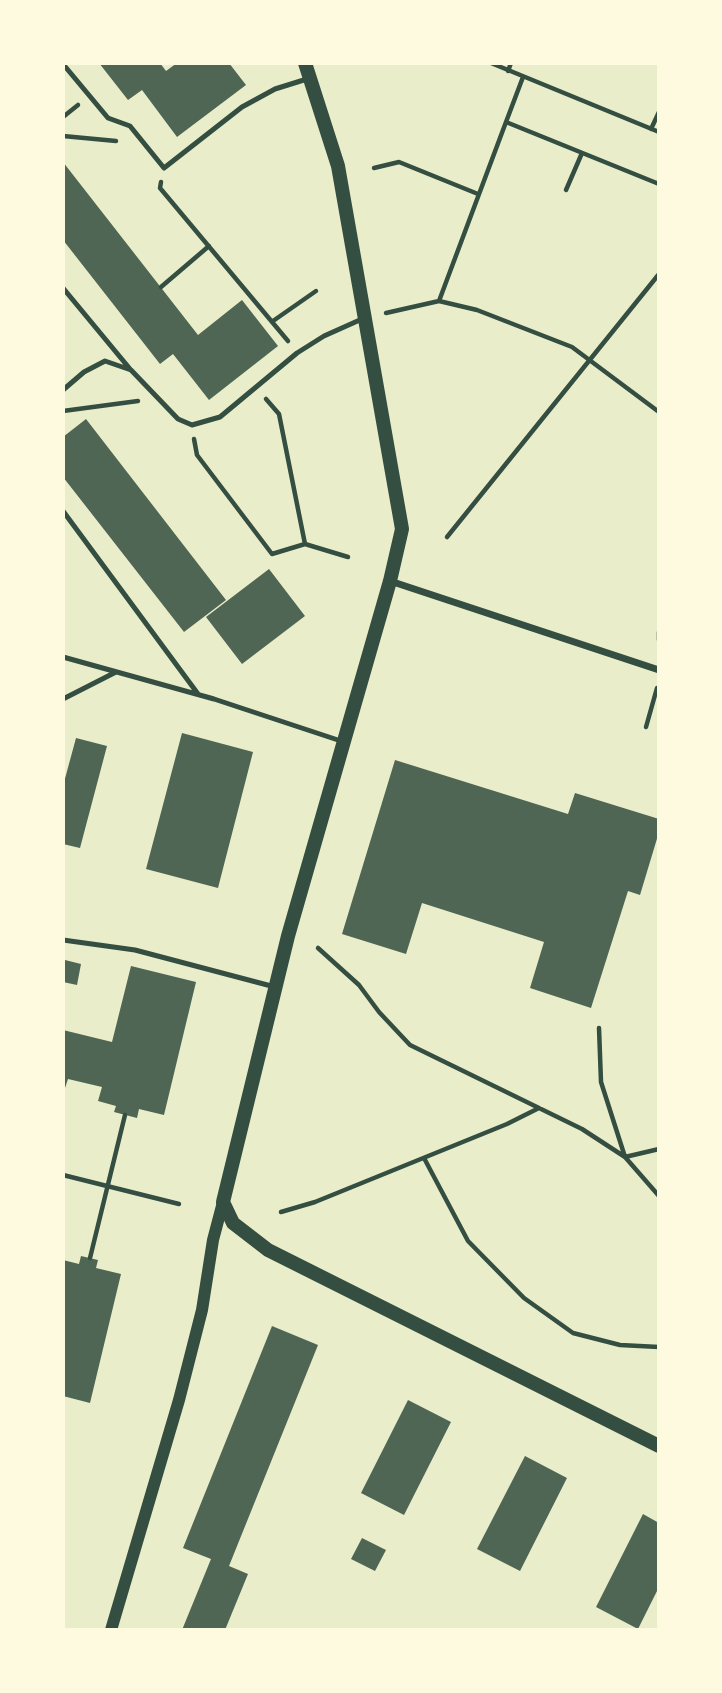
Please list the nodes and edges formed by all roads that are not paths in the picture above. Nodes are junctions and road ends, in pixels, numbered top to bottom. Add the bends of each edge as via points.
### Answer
1 (305, 63) edge
2 (63, 64) edge
3 (310, 78) junction
4 (63, 288) edge
5 (365, 317) junction
6 (131, 370) junction
7 (63, 390) edge
8 (63, 511) edge
9 (390, 581) junction
10 (63, 657) edge
11 (659, 670) edge
12 (116, 672) junction
13 (198, 694) junction
14 (63, 699) edge
15 (344, 742) junction
16 (63, 940) edge
17 (275, 987) junction
18 (223, 1202) junction
19 (659, 1446) edge
20 (111, 1630) edge

1 - 3 main road
2 - 3 lane via 108,118 130,126 164,168 242,107 275,89
3 - 5 main road via 338,166
4 - 6 lane
5 - 6 lane via 297,353 220,418 191,425 178,418
5 - 9 main road via 402,529
6 - 7 lane via 105,361
8 - 13 lane
9 - 11 street
9 - 15 main road
10 - 12 lane
12 - 13 lane
12 - 14 lane
13 - 15 lane
15 - 17 main road
16 - 17 lane via 135,950
17 - 18 main road
18 - 19 main road via 233,1223 268,1250
18 - 20 street via 179,1400

